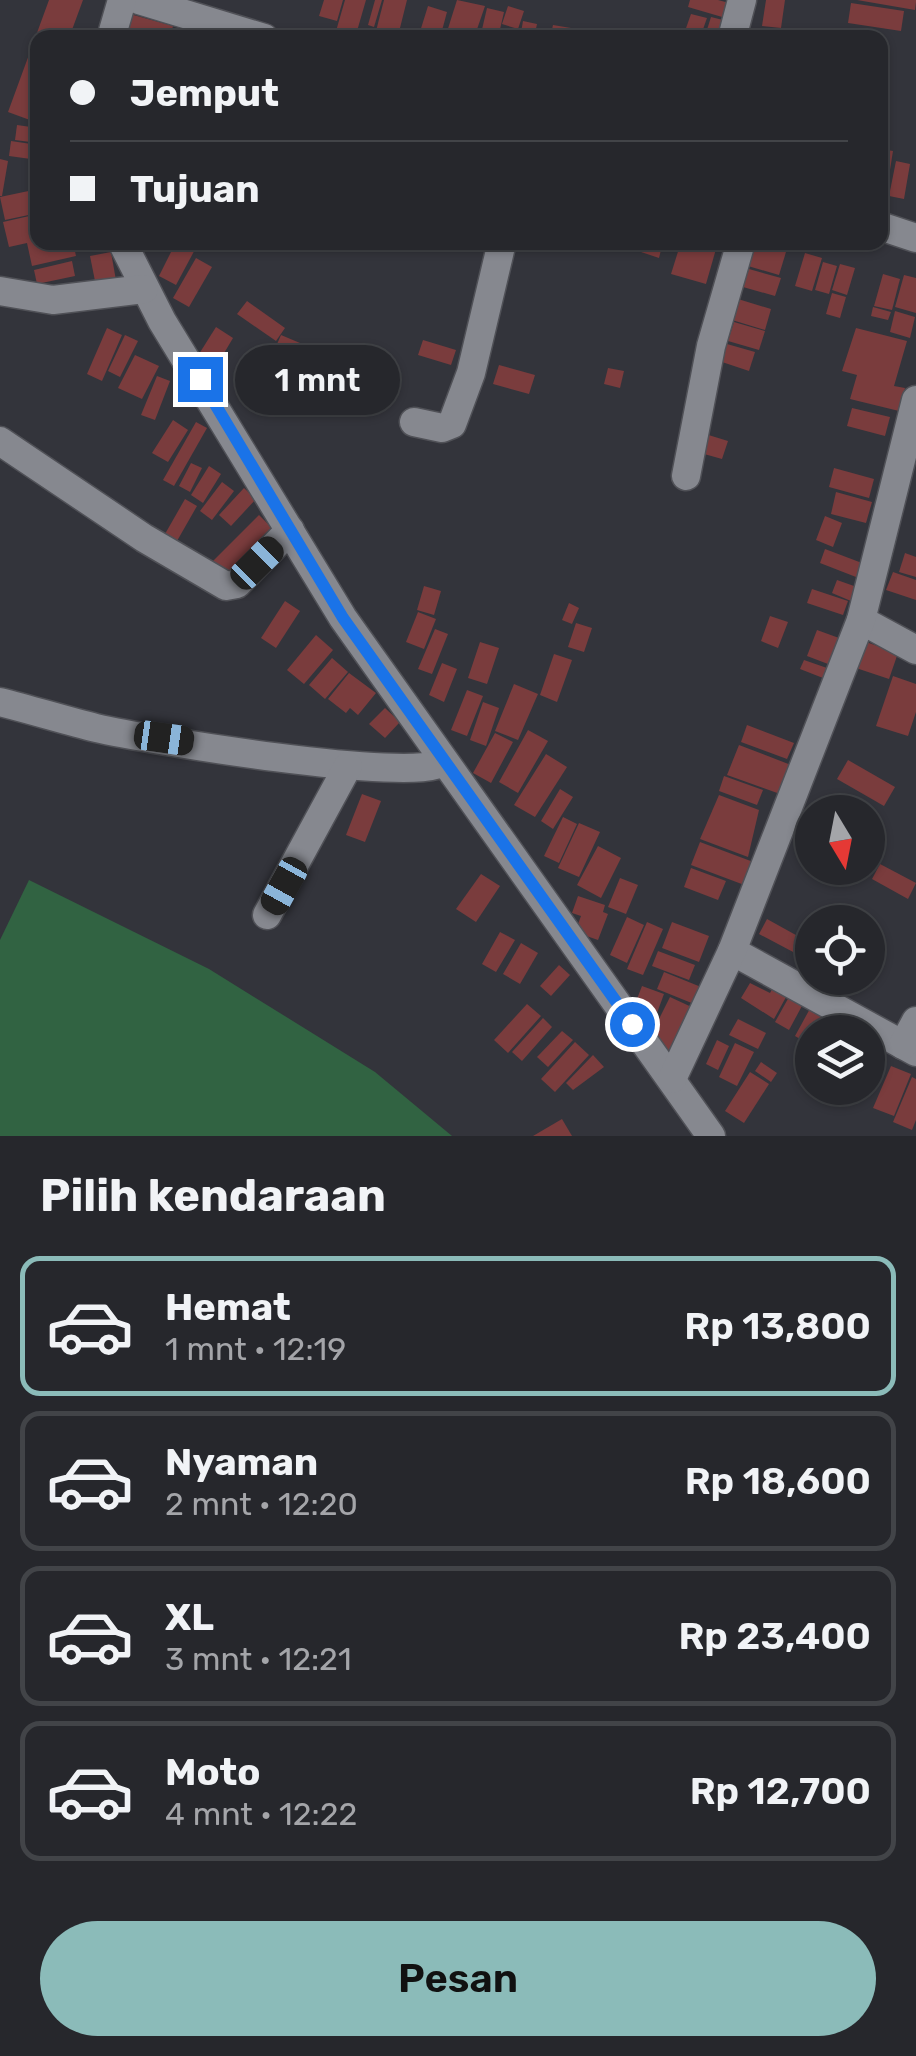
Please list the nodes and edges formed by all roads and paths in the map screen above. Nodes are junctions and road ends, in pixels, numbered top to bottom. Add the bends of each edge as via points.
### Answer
1 (122, 0) edge
2 (139, 0) edge
3 (742, 0) edge
4 (113, 30) edge
5 (238, 30) edge
6 (734, 30) edge
7 (888, 229) edge
8 (916, 238) edge
9 (126, 250) edge
10 (500, 250) edge
11 (739, 250) edge
12 (144, 290) junction
13 (0, 292) edge
14 (916, 400) edge
15 (414, 422) dead end
16 (0, 441) edge
17 (686, 476) dead end
18 (290, 530) junction
19 (861, 620) junction
20 (916, 650) edge
21 (0, 702) edge
22 (443, 762) junction
23 (348, 766) junction
24 (267, 915) dead end
25 (732, 951) junction
26 (912, 1040) edge
27 (672, 1080) junction
28 (710, 1136) edge

1 - 4 street
2 - 5 street
3 - 6 street
7 - 8 street
9 - 12 street
10 - 15 street via 452,424
11 - 17 street via 711,346
12 - 13 street via 53,300
12 - 18 street
14 - 19 street
16 - 18 street via 226,586 236,584
18 - 22 street
19 - 20 street
19 - 25 street
21 - 23 street via 98,728
22 - 23 street via 414,771
22 - 27 street
23 - 24 street
25 - 26 street
25 - 27 street
27 - 28 street

